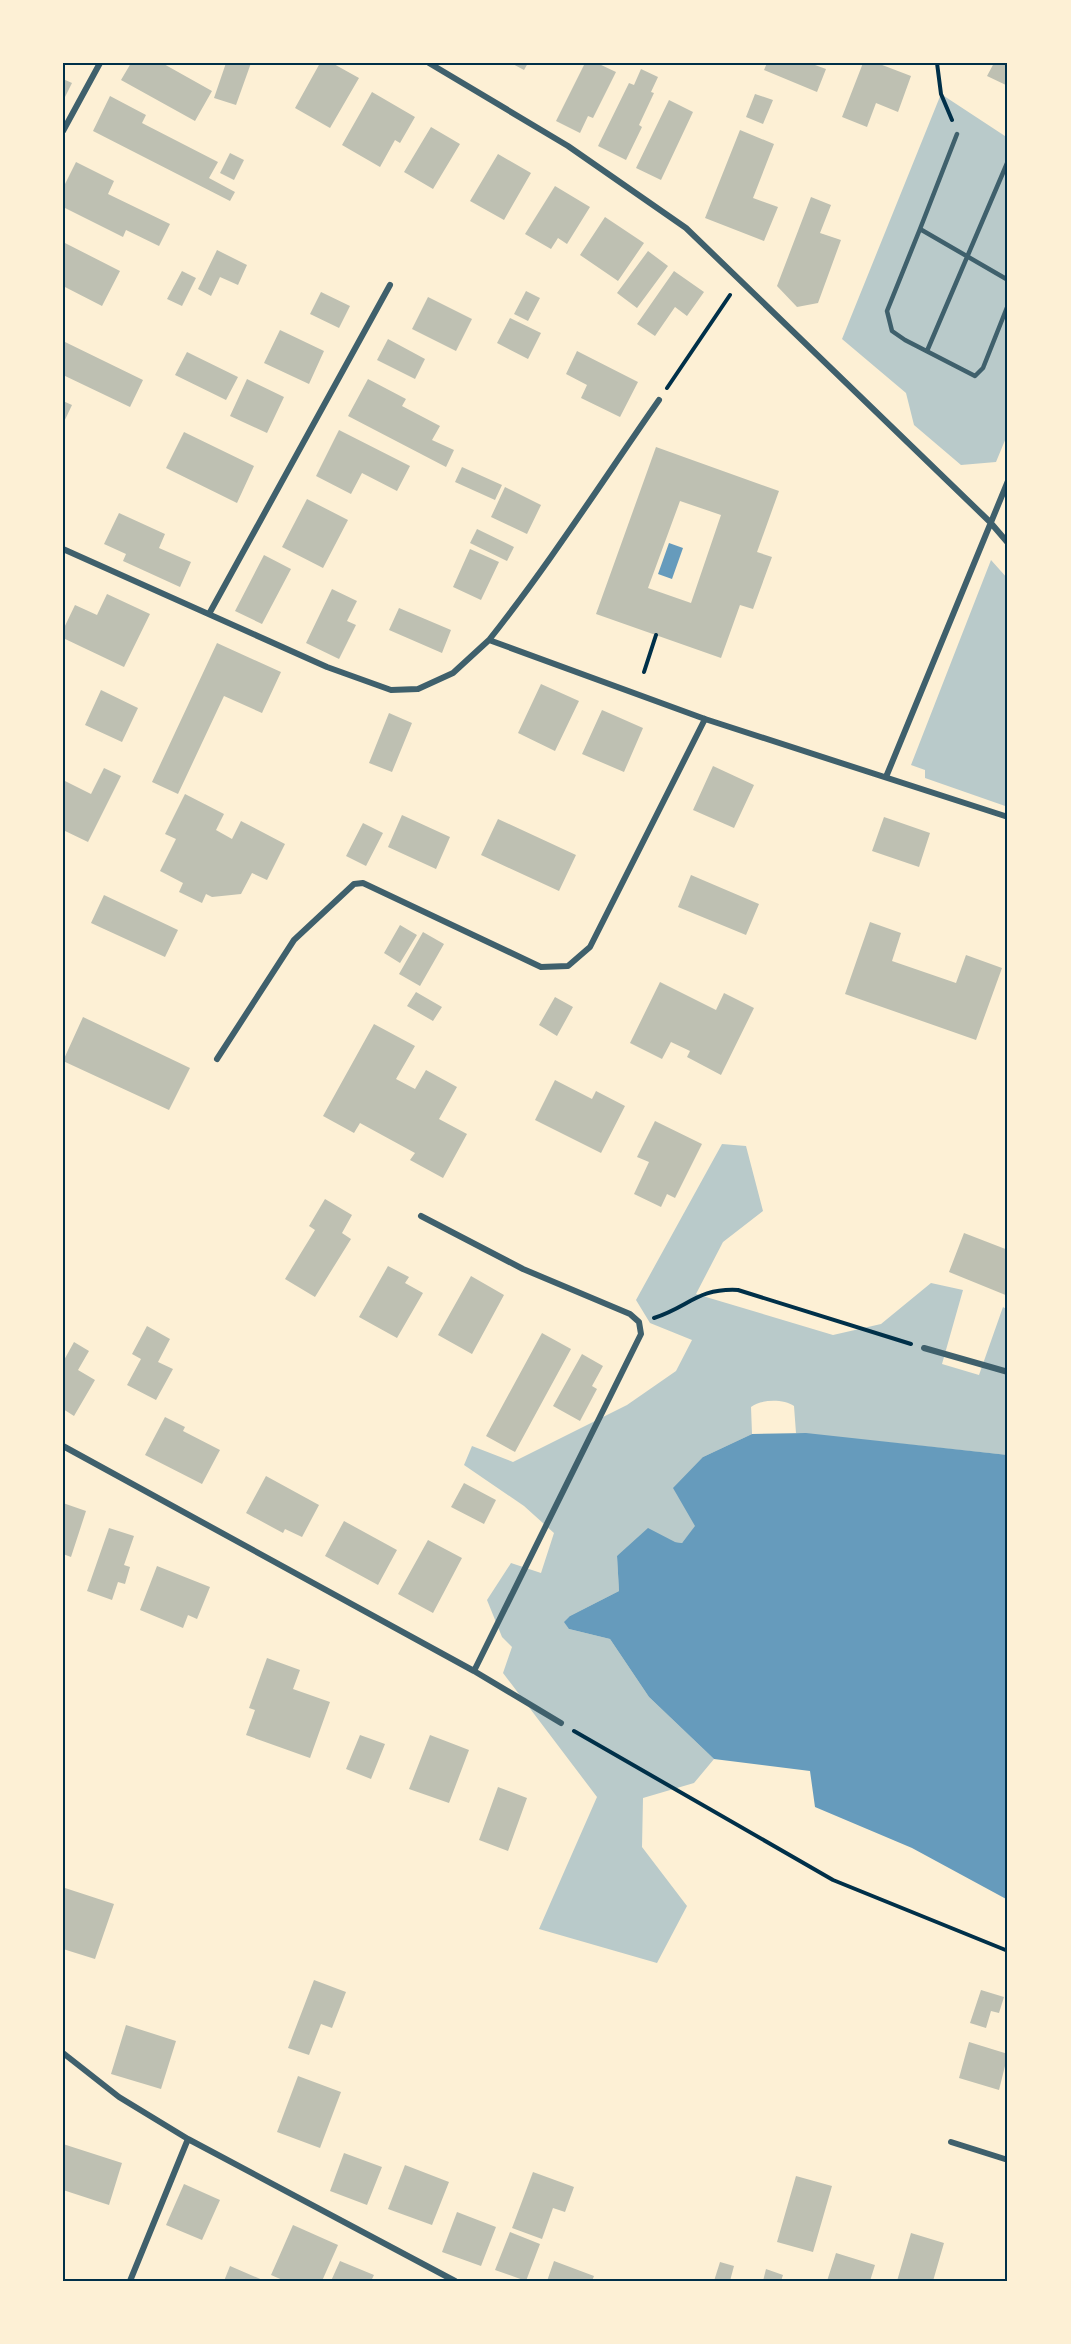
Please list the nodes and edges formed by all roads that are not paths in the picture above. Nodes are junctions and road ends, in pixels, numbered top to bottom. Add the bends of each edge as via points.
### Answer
1 (100, 63) edge
2 (429, 63) edge
3 (63, 131) edge
4 (957, 134) road end
5 (1008, 160) edge
6 (920, 229) junction
7 (968, 257) junction
8 (1008, 280) edge
9 (390, 285) dead end
10 (1008, 306) edge
11 (927, 351) junction
12 (659, 400) road end
13 (1008, 481) edge
14 (990, 522) junction
15 (1008, 543) edge
16 (63, 549) edge
17 (208, 614) junction
18 (489, 640) junction
19 (705, 719) junction
20 (886, 777) junction
21 (1008, 817) edge
22 (217, 1059) dead end
23 (421, 1216) dead end
24 (924, 1348) road end
25 (1008, 1372) edge
26 (63, 1446) edge
27 (474, 1671) junction
28 (561, 1723) road end
29 (63, 2052) edge
30 (188, 2139) junction
31 (951, 2142) dead end
32 (1008, 2160) edge
33 (130, 2281) edge
34 (455, 2281) edge

1 - 3 street
2 - 14 street via 568,146 686,228
4 - 6 lane
5 - 7 lane
6 - 7 lane
6 - 11 lane via 887,311 892,331
7 - 8 lane
7 - 11 lane
9 - 17 street
10 - 11 lane via 983,368 975,376
12 - 18 street
13 - 14 street
14 - 15 street
14 - 20 street
16 - 17 street
17 - 18 street via 327,667 391,690 418,689 453,673
18 - 19 street
19 - 20 street
19 - 22 street via 590,947 568,966 541,967 363,883 354,884 294,940
20 - 21 street
23 - 27 street via 523,1269 630,1314 639,1322 641,1334
24 - 25 street
26 - 27 street
27 - 28 street
29 - 30 street via 119,2097
30 - 33 street
30 - 34 street
31 - 32 street

